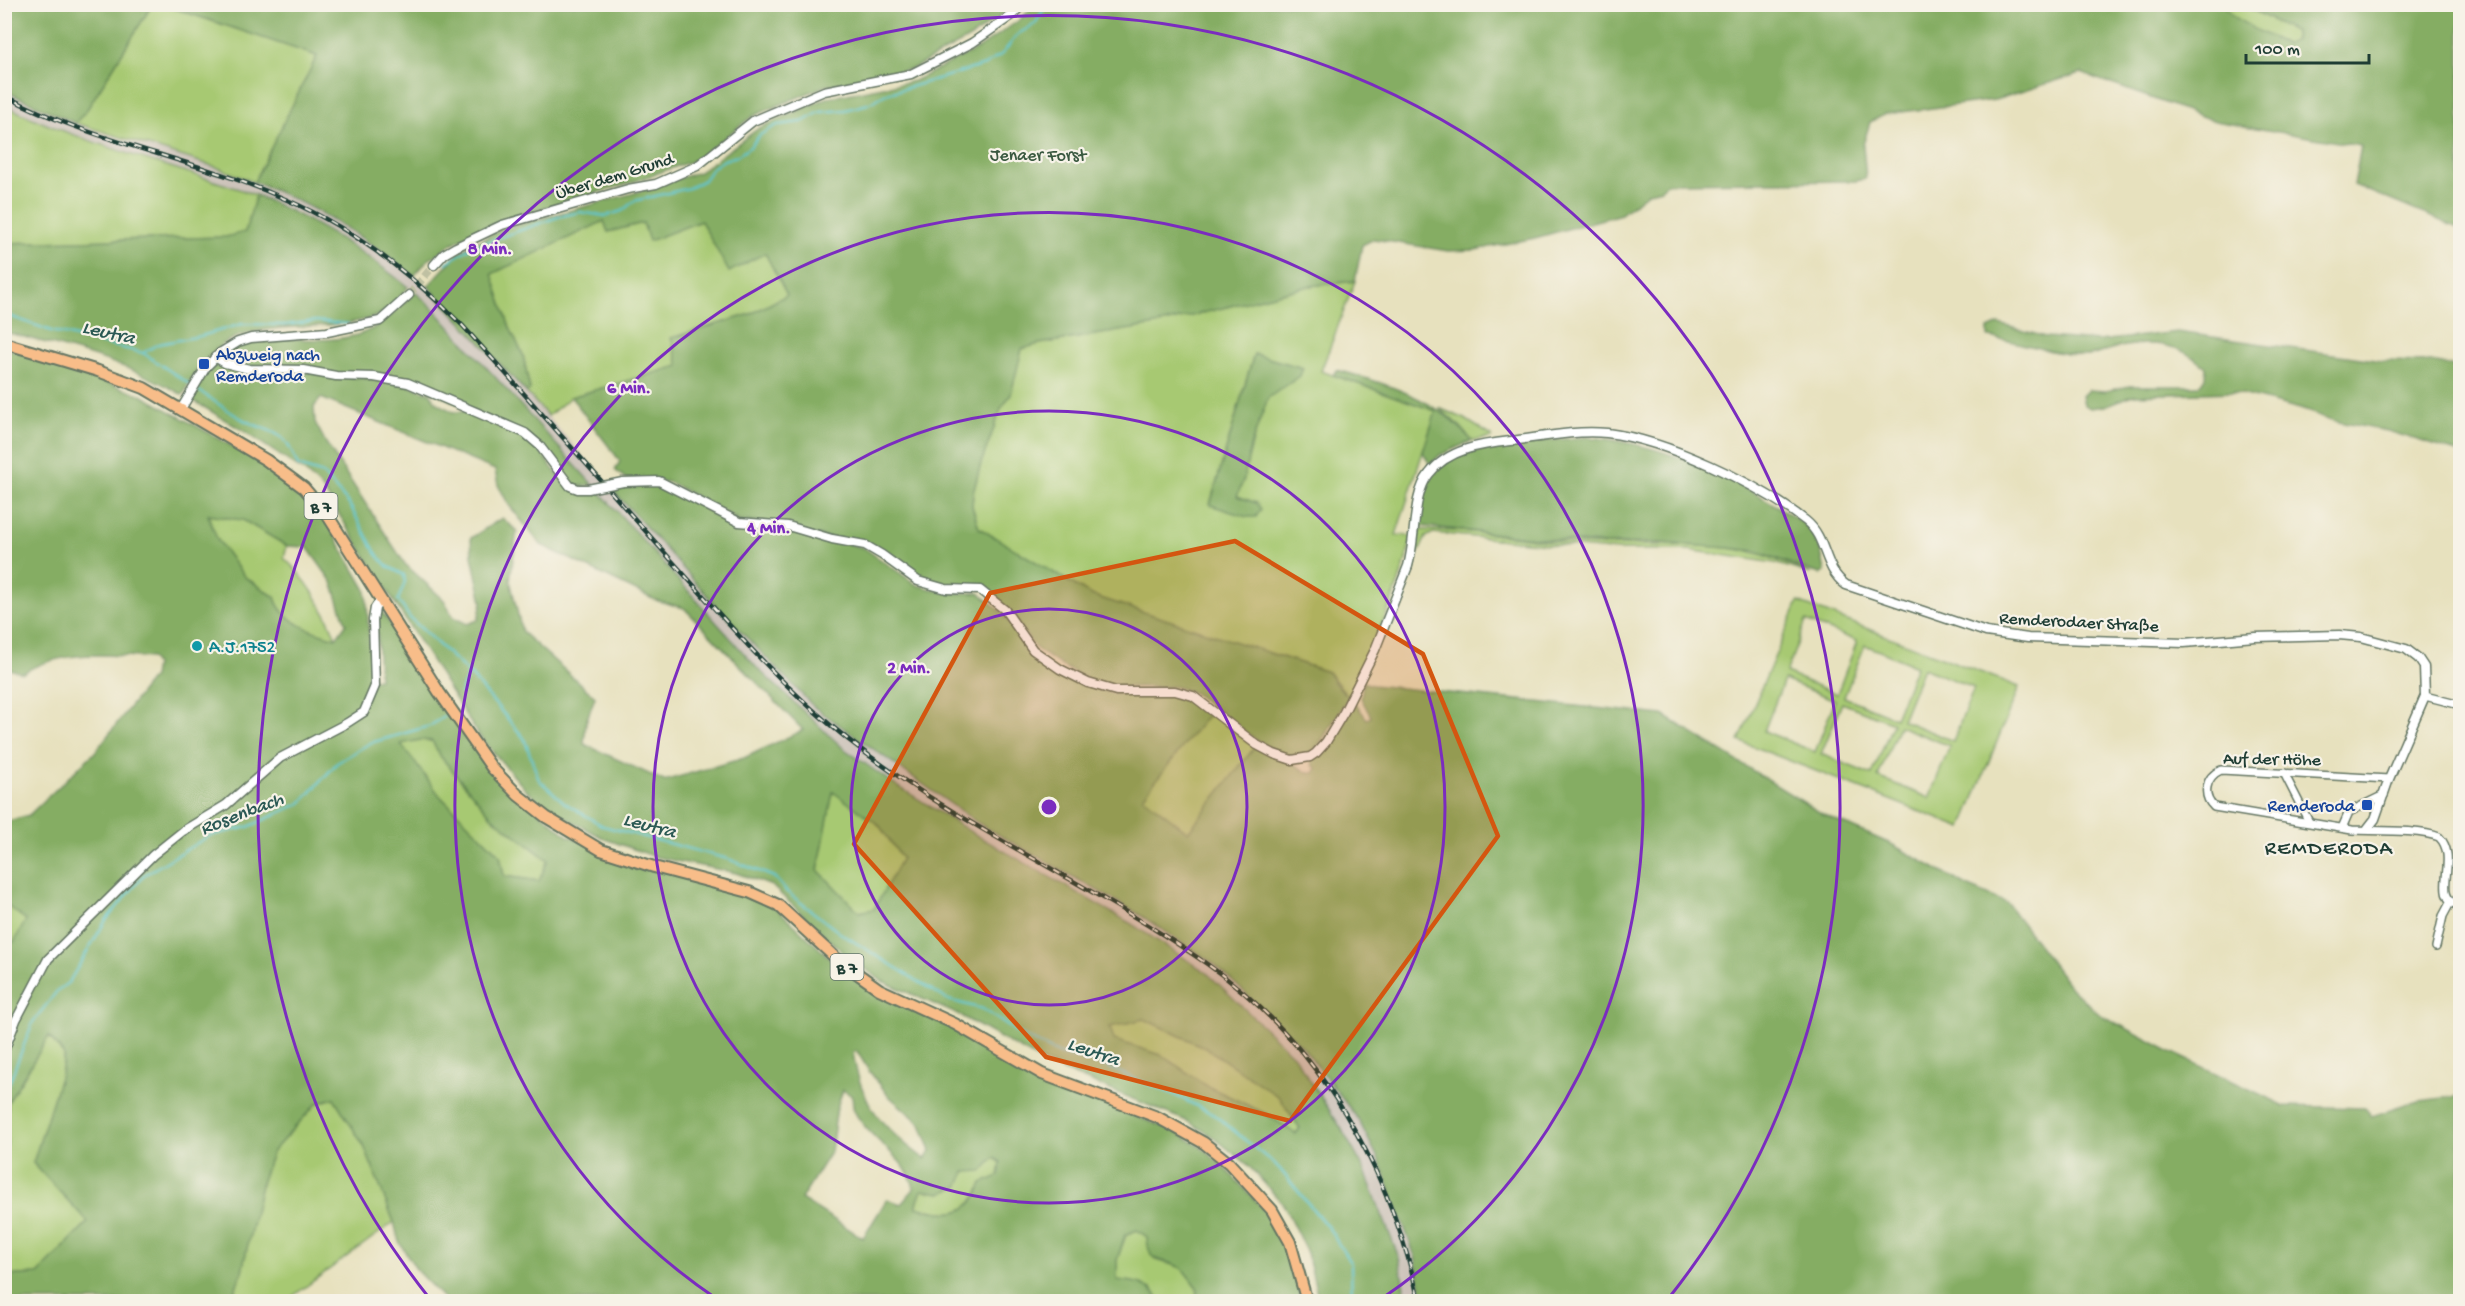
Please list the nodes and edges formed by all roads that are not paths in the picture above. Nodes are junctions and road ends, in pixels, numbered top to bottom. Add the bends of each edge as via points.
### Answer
1 (1023, 4) edge
2 (434, 265) tunnel mouth
3 (409, 296) tunnel mouth
4 (4, 343) edge
5 (215, 357) junction
6 (181, 409) junction
7 (381, 599) junction
8 (2425, 696) junction
9 (2460, 705) edge
10 (2284, 773) junction
11 (2389, 779) junction
12 (2384, 795) junction
13 (2309, 822) junction
14 (2342, 828) junction
15 (2368, 828) junction
16 (2450, 903) junction
17 (2460, 906) edge
18 (2436, 947) dead end
19 (4, 1051) edge
20 (1307, 1302) edge

1 - 2 street, Über dem Grund via 972,43 911,75 824,91 753,121 697,166 656,184 502,225 444,254
3 - 5 street via 380,321 327,332 251,338
4 - 6 main road, B 7 via 120,378
5 - 6 street
5 - 8 street, Remderodaer Straße, bridge via 249,369 303,370 417,386 525,434 539,445 570,486 578,489 659,481 739,522 788,526 832,540 865,545 918,581 946,590 980,590 1005,610 1033,650 1060,669 1116,691 1175,691 1193,696 1257,745 1292,760 1310,757 1320,749 1360,681 1408,566 1414,547 1418,498 1430,471 1443,459 1471,448 1589,432 1658,446 1706,464 1763,493 1806,521 1815,530 1832,572 1846,585 1986,632 2028,638 2184,643 2311,635 2361,638 2406,649 2418,658 2424,667
6 - 7 main road, B 7 via 266,460 304,488 328,516
7 - 19 street via 372,620 375,686 364,712 280,758 226,805 153,855 48,959
7 - 20 main road, B 7 via 492,768 546,817 609,853 767,899 859,977 879,989 955,1024 1042,1074 1157,1118 1204,1143 1235,1169 1272,1210 1290,1242
8 - 9 street
8 - 11 street
10 - 11 street, Auf der Höhe
10 - 13 street
10 - 13 street, Auf der Höhe via 2221,770 2210,780 2208,801 2214,807
11 - 12 street
12 - 14 street via 2349,812
12 - 15 street
13 - 14 street, Auf der Höhe
14 - 15 street, Auf der Höhe
15 - 16 street, Auf der Höhe via 2439,837 2448,851 2445,888
16 - 17 street
16 - 18 street, Auf der Höhe

